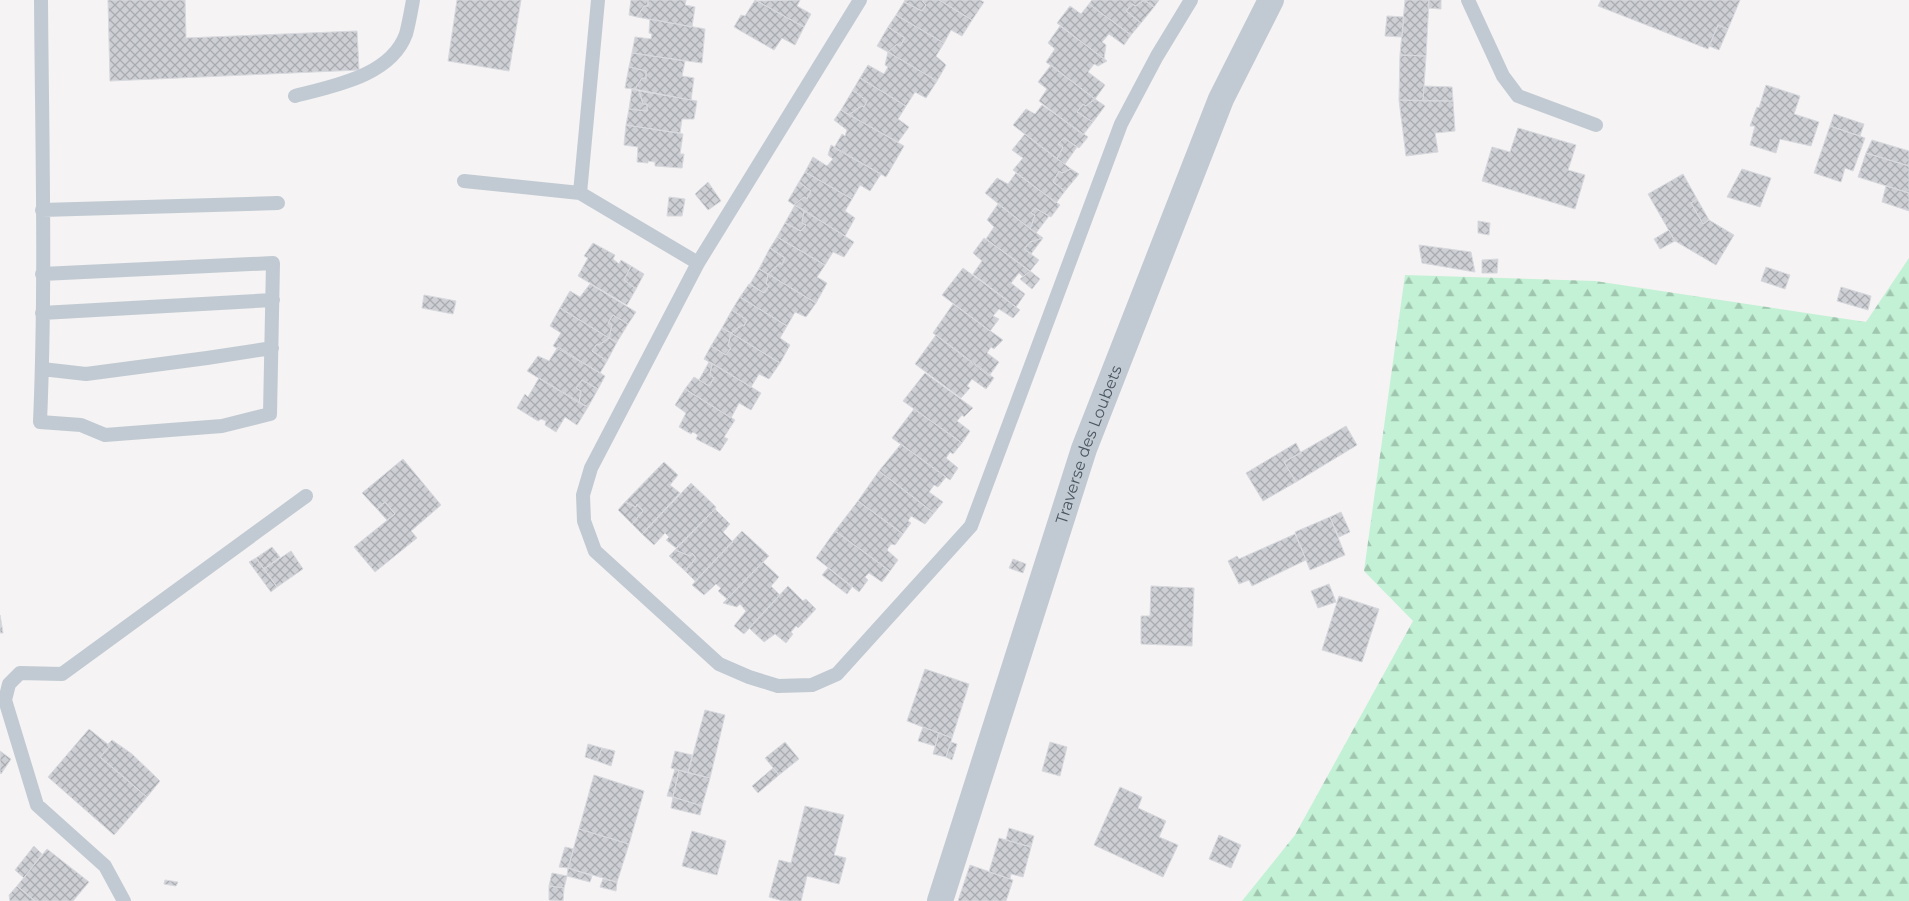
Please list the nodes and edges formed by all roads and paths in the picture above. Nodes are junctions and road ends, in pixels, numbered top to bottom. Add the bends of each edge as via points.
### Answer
1 (41, 0) edge
2 (413, 0) edge
3 (598, 0) edge
4 (860, 0) edge
5 (1191, 0) edge
6 (1271, 0) edge
7 (1468, 0) edge
8 (296, 96) dead end
9 (1596, 125) dead end
10 (464, 181) dead end
11 (580, 193) junction
12 (278, 203) dead end
13 (42, 210) junction
14 (698, 263) junction
15 (42, 274) junction
16 (273, 300) junction
17 (42, 313) junction
18 (272, 348) junction
19 (42, 369) junction
20 (306, 496) dead end
21 (124, 901) edge
22 (940, 901) edge

1 - 13 lane
2 - 8 lane via 406,34 399,47 375,70
3 - 11 lane
4 - 14 lane
5 - 14 lane via 1121,124 971,526 838,674 812,685 778,686 719,664 595,551 584,521 583,495 591,468
6 - 22 street, Traverse des Loubets via 1221,99 1084,450
7 - 9 lane via 1503,76 1518,96
10 - 11 lane
11 - 14 lane
12 - 13 lane
13 - 15 lane
15 - 16 lane via 274,263
15 - 17 lane
16 - 17 lane
16 - 18 lane
17 - 19 lane
18 - 19 lane via 86,374
18 - 19 lane via 270,414 222,426 105,435 81,425 40,422
20 - 21 lane via 62,674 20,673 9,684 5,700 37,805 105,866

